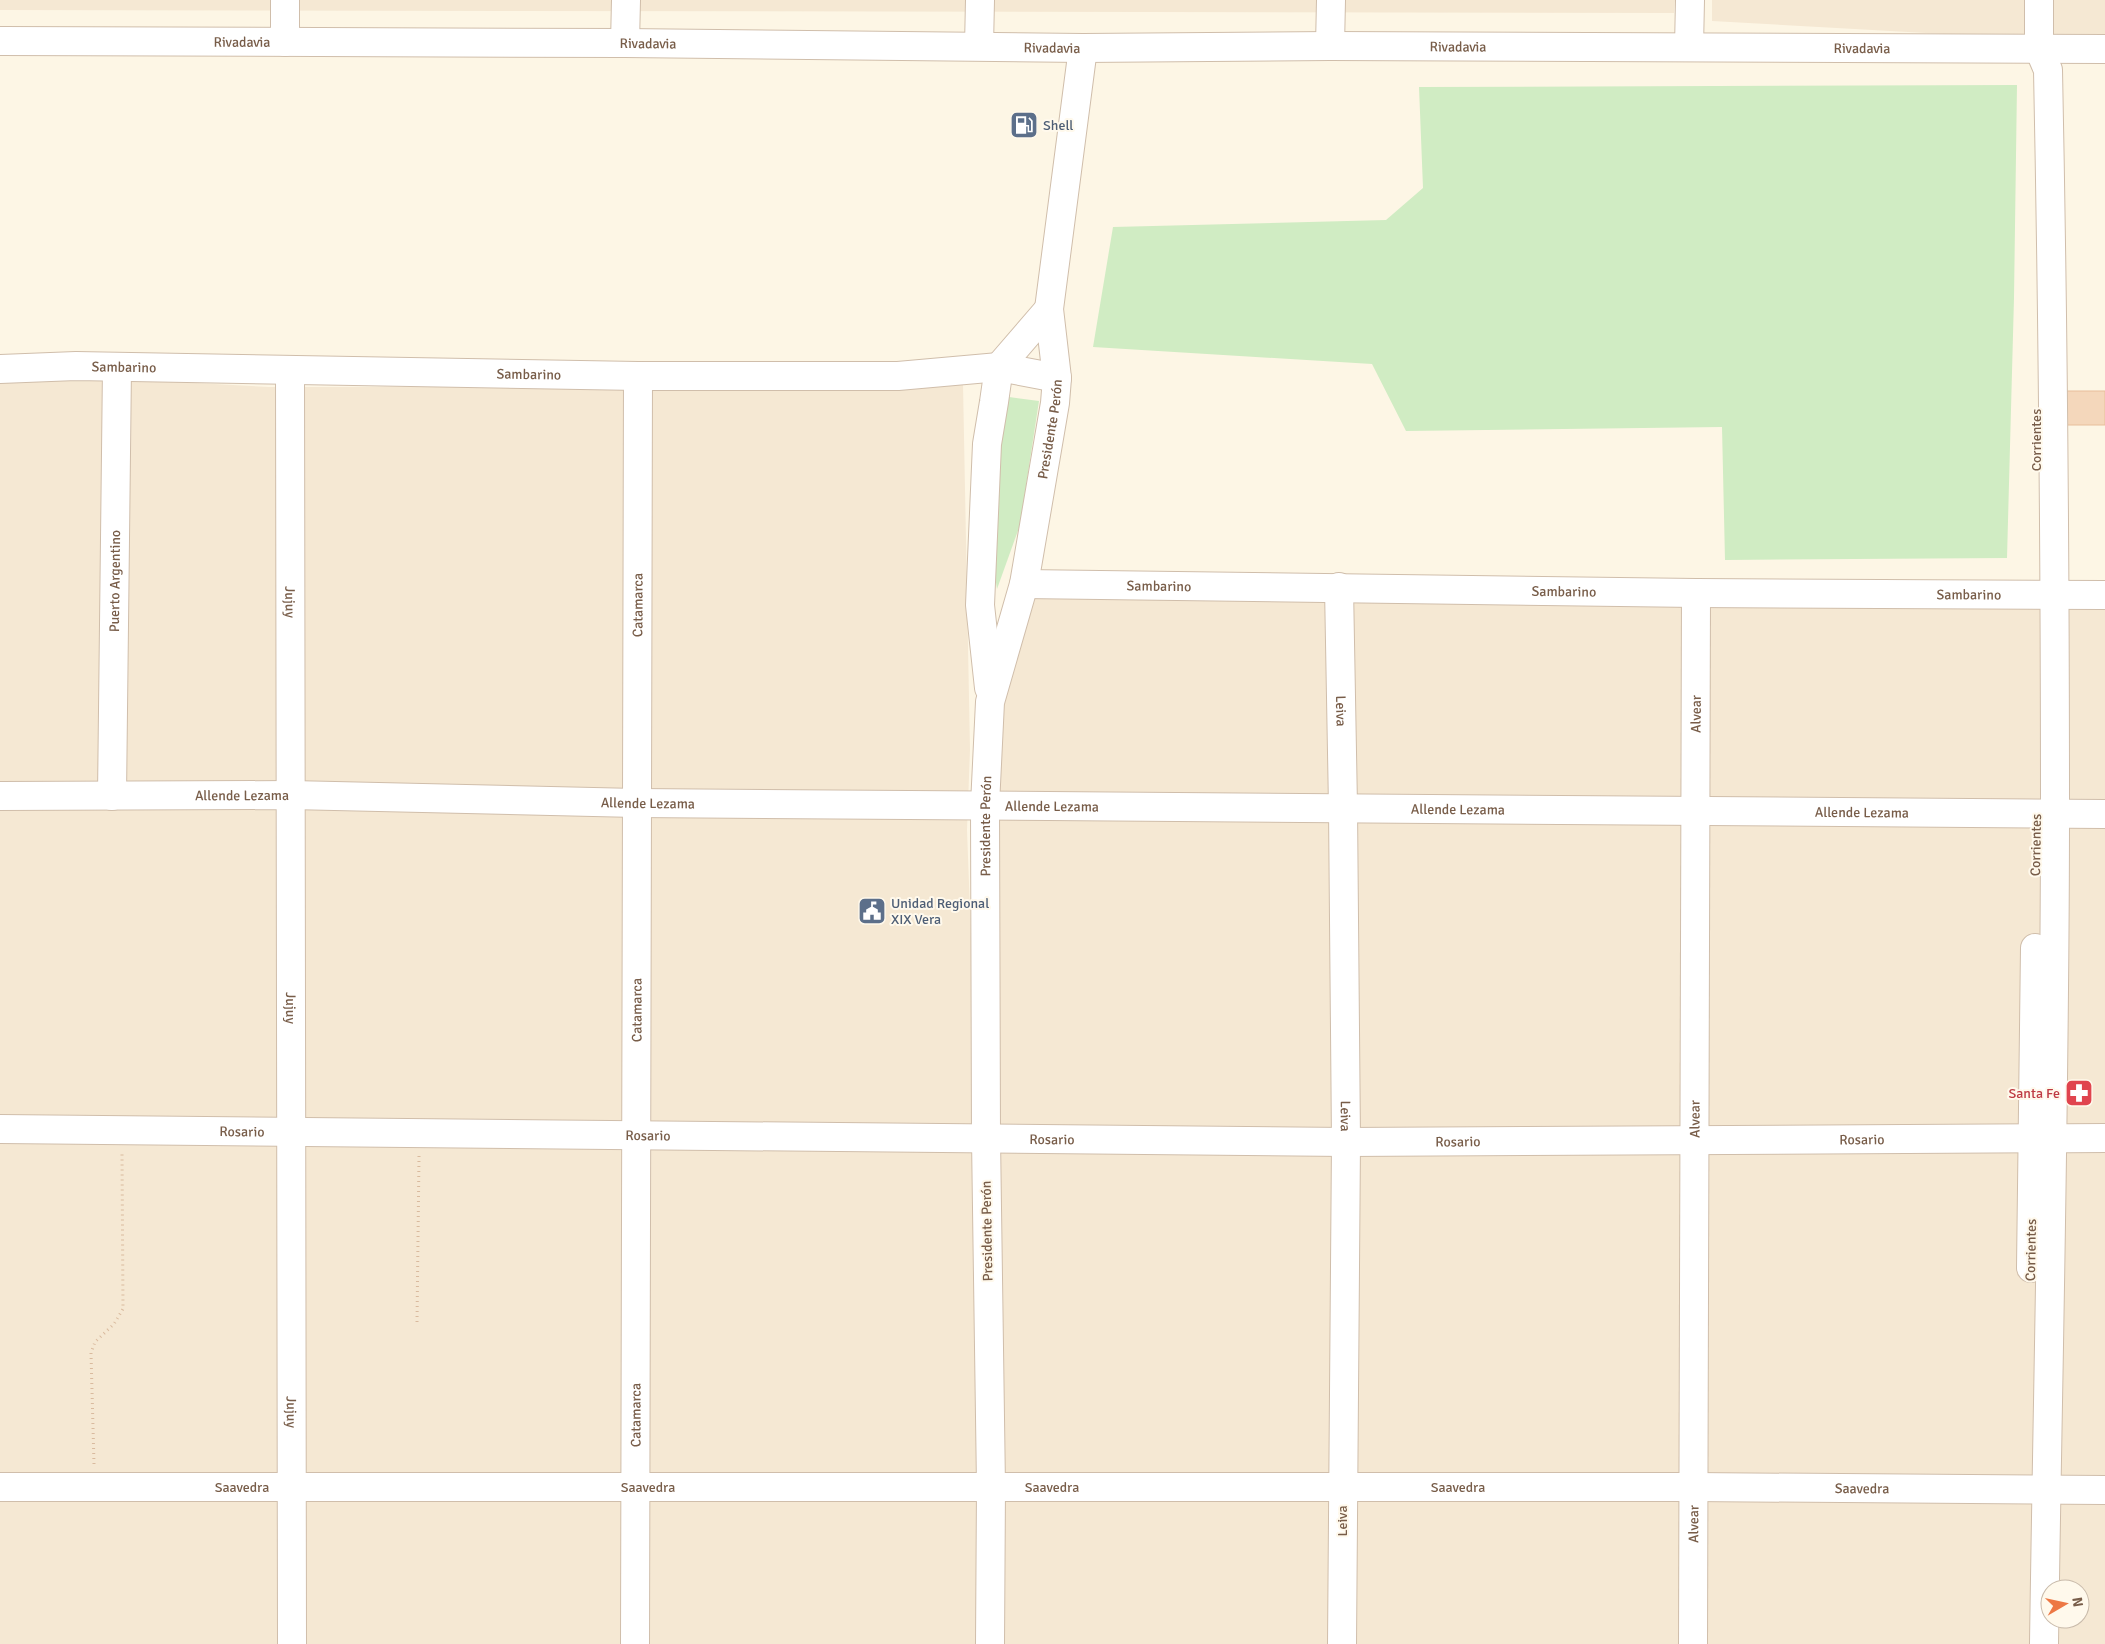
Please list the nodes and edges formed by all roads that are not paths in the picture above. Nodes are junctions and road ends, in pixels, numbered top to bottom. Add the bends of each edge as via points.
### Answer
1 (285, 0) edge
2 (626, 0) edge
3 (980, 0) edge
4 (1331, 0) edge
5 (1690, 0) edge
6 (2039, 0) edge
7 (0, 41) edge
8 (285, 42) junction
9 (625, 43) junction
10 (979, 46) junction
11 (1330, 46) junction
12 (1689, 47) junction
13 (1083, 48) junction
14 (2039, 49) junction
15 (2105, 49) edge
16 (1049, 309) junction
17 (117, 367) junction
18 (999, 367) junction
19 (0, 369) edge
20 (290, 370) junction
21 (638, 376) junction
22 (1056, 378) junction
23 (1024, 584) junction
24 (1339, 587) junction
25 (1696, 593) junction
26 (2045, 594) junction
27 (2105, 595) edge
28 (990, 702) junction
29 (291, 795) junction
30 (0, 796) edge
31 (112, 796) junction
32 (636, 803) junction
33 (985, 805) junction
34 (1343, 807) junction
35 (1695, 810) junction
36 (2046, 814) junction
37 (2105, 814) edge
38 (0, 1129) edge
39 (292, 1132) junction
40 (636, 1135) junction
41 (2043, 1137) junction
42 (986, 1138) junction
43 (2105, 1138) edge
44 (1694, 1139) junction
45 (1346, 1142) junction
46 (0, 1487) edge
47 (292, 1487) junction
48 (635, 1487) junction
49 (990, 1487) junction
50 (1342, 1487) junction
51 (1693, 1487) junction
52 (2037, 1490) junction
53 (2105, 1490) edge
54 (292, 1644) edge
55 (635, 1644) edge
56 (990, 1644) edge
57 (1342, 1644) edge
58 (1693, 1644) edge
59 (2026, 1644) edge
60 (2044, 1644) edge

1 - 8 street
2 - 9 street
3 - 10 street
4 - 11 street
5 - 12 street
6 - 14 street, Corrientes
7 - 8 street, Rivadavia
8 - 9 street, Rivadavia
9 - 10 street, Rivadavia
10 - 13 street, Rivadavia
11 - 12 street, Rivadavia
11 - 13 street, Rivadavia
12 - 14 street, Rivadavia
13 - 16 street, Presidente Perón
14 - 15 street, Rivadavia
14 - 26 street, Corrientes via 2030,65
16 - 18 street
16 - 22 street, Presidente Perón
17 - 19 street, Sambarino
17 - 20 street, Sambarino
17 - 31 street, Puerto Argentino
18 - 21 street, Sambarino via 898,376
18 - 22 street, Sambarino
18 - 28 street via 987,444 980,605
20 - 21 street, Sambarino
20 - 29 street, Jujuy
21 - 32 street, Catamarca
22 - 23 street, Presidente Perón via 1055,403
23 - 24 street, Sambarino
23 - 28 street, Presidente Perón
24 - 25 street, Sambarino
24 - 34 street, Leiva
25 - 26 street, Sambarino
25 - 35 street, Alvear
26 - 27 street, Sambarino
26 - 36 street, Corrientes
28 - 33 street, Presidente Perón
29 - 31 street, Allende Lezama
29 - 32 street, Allende Lezama
29 - 39 street, Jujuy
30 - 31 street, Allende Lezama
32 - 33 street, Allende Lezama
32 - 40 street, Catamarca
33 - 34 street, Allende Lezama
33 - 42 street, Presidente Perón
34 - 35 street, Allende Lezama
34 - 45 street, Leiva
35 - 36 street, Allende Lezama
35 - 44 street, Alvear
36 - 37 street, Allende Lezama
36 - 41 street, Corrientes
38 - 39 street, Rosario
39 - 40 street, Rosario
39 - 47 street, Jujuy
40 - 42 street, Rosario
40 - 48 street, Catamarca
41 - 43 street, Rosario
41 - 44 street, Rosario
41 - 52 street, Corrientes
42 - 45 street, Rosario
42 - 49 street, Presidente Perón
44 - 45 street, Rosario
44 - 51 street, Alvear
45 - 50 street, Leiva
46 - 47 street, Saavedra
47 - 48 street, Saavedra
47 - 54 street, Jujuy
48 - 49 street, Saavedra
48 - 55 street, Catamarca
49 - 50 street, Saavedra
49 - 56 street, Presidente Perón
50 - 51 street, Saavedra
50 - 57 street, Leiva
51 - 52 street, Saavedra
51 - 58 street, Alvear
52 - 53 street, Saavedra
52 - 59 street, Corrientes
52 - 60 street, Corrientes

